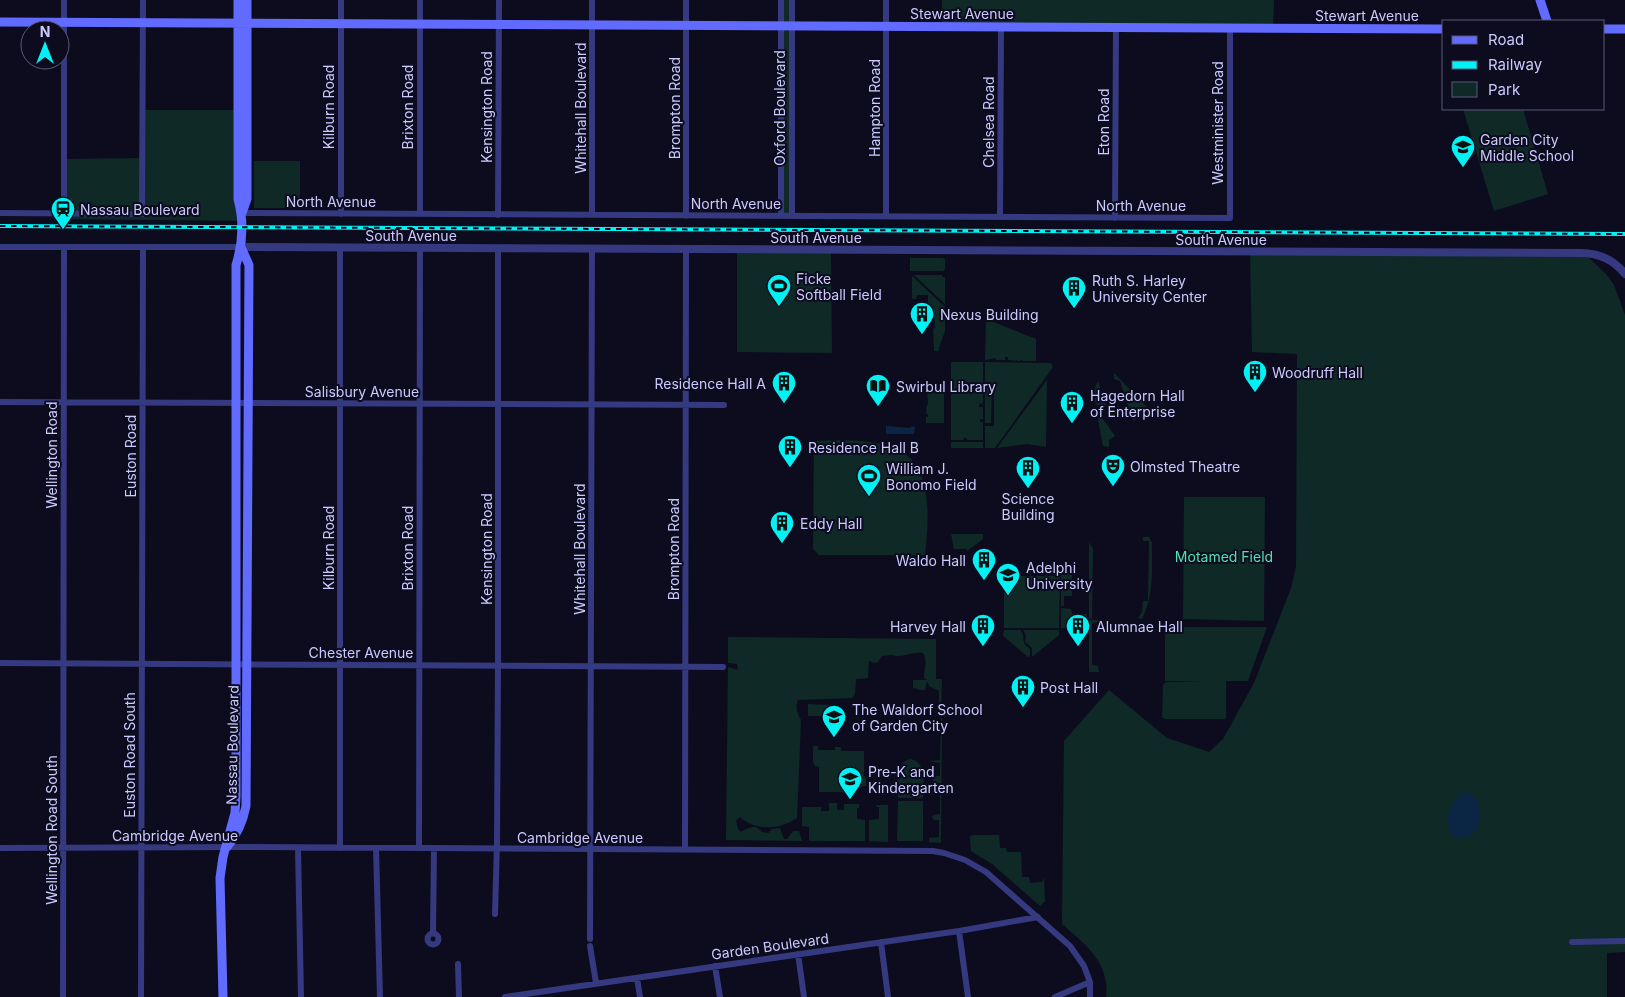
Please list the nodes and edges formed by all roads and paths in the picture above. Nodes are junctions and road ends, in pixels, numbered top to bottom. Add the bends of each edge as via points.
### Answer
1 (64, 0) edge
2 (143, 0) edge
3 (238, 0) edge
4 (247, 0) edge
5 (341, 0) edge
6 (420, 0) edge
7 (499, 0) edge
8 (592, 0) edge
9 (686, 0) edge
10 (781, 0) edge
11 (792, 0) edge
12 (886, 0) edge
13 (1540, 0) edge
14 (64, 20) edge
15 (1547, 20) edge
16 (0, 22) edge
17 (20, 22) edge
18 (70, 22) edge
19 (143, 23) junction
20 (242, 23) junction
21 (341, 24) junction
22 (420, 24) junction
23 (499, 24) junction
24 (592, 25) junction
25 (686, 25) junction
26 (781, 26) junction
27 (792, 26) junction
28 (886, 26) junction
29 (1001, 27) junction
30 (1116, 27) junction
31 (1230, 28) junction
32 (1442, 29) edge
33 (1605, 29) edge
34 (1625, 29) edge
35 (64, 70) edge
36 (781, 124) junction
37 (792, 124) junction
38 (0, 213) edge
39 (64, 213) junction
40 (242, 213) junction
41 (341, 214) junction
42 (420, 214) junction
43 (498, 215) junction
44 (592, 215) junction
45 (686, 216) junction
46 (781, 216) junction
47 (792, 216) junction
48 (886, 216) junction
49 (1000, 217) junction
50 (1115, 218) junction
51 (1230, 218) joint
52 (0, 247) edge
53 (64, 248) junction
54 (142, 248) junction
55 (241, 248) junction
56 (340, 248) junction
57 (420, 248) junction
58 (498, 248) junction
59 (592, 248) junction
60 (686, 249) junction
61 (1625, 274) edge
62 (0, 402) edge
63 (64, 402) junction
64 (142, 402) junction
65 (236, 403) junction
66 (247, 403) junction
67 (341, 403) junction
68 (419, 403) junction
69 (498, 404) junction
70 (592, 404) junction
71 (686, 404) junction
72 (724, 405) dead end
73 (0, 663) edge
74 (63, 663) junction
75 (142, 664) junction
76 (236, 664) junction
77 (246, 664) junction
78 (340, 665) junction
79 (419, 665) junction
80 (498, 666) junction
81 (592, 666) junction
82 (685, 667) junction
83 (723, 667) dead end
84 (0, 848) edge
85 (63, 848) junction
86 (142, 848) junction
87 (227, 848) junction
88 (298, 848) junction
89 (340, 848) junction
90 (376, 848) junction
91 (419, 848) junction
92 (434, 848) junction
93 (591, 849) junction
94 (496, 850) junction
95 (685, 850) junction
96 (495, 914) dead end
97 (1038, 917) junction
98 (958, 931) junction
99 (433, 933) dead end
100 (590, 939) dead end
101 (1625, 941) edge
102 (880, 942) junction
103 (1572, 942) dead end
104 (590, 946) dead end
105 (798, 954) junction
106 (458, 964) dead end
107 (715, 966) junction
108 (637, 978) junction
109 (1090, 982) junction
110 (596, 983) junction
111 (559, 989) junction
112 (63, 997) edge
113 (141, 997) edge
114 (222, 997) edge
115 (301, 997) edge
116 (380, 997) edge
117 (459, 997) edge
118 (505, 997) edge
119 (560, 997) edge
120 (640, 997) edge
121 (720, 997) edge
122 (804, 997) edge
123 (888, 997) edge
124 (968, 997) edge
125 (1054, 997) edge
126 (1090, 997) edge

1 - 14 street
2 - 19 street
3 - 20 main road, Nassau Boulevard
4 - 20 main road, Nassau Boulevard
5 - 21 street, Kilburn Road
6 - 22 street, Brixton Road
7 - 23 street, Kensington Road
8 - 24 street, Whitehall Boulevard
9 - 25 street, Brompton Road
10 - 26 street, Oxford Boulevard
11 - 27 street, Oxford Boulevard
12 - 28 street, Hampton Road
13 - 15 main road
16 - 17 main road, Stewart Avenue
18 - 19 main road, Stewart Avenue
19 - 20 main road, Stewart Avenue
19 - 39 street via 142,214
20 - 21 main road, Stewart Avenue
20 - 40 main road, Nassau Boulevard via 238,199
21 - 22 main road, Stewart Avenue
21 - 41 street, Kilburn Road
22 - 23 main road, Stewart Avenue
22 - 42 street, Brixton Road
23 - 24 main road, Stewart Avenue
23 - 43 street, Kensington Road
24 - 25 main road, Stewart Avenue
24 - 44 street, Whitehall Boulevard
25 - 26 main road, Stewart Avenue
25 - 45 street, Brompton Road
26 - 27 main road, Stewart Avenue
26 - 36 street, Oxford Boulevard
27 - 28 main road, Stewart Avenue
27 - 37 street, Oxford Boulevard
28 - 29 main road, Stewart Avenue
28 - 48 street, Hampton Road
29 - 30 main road, Stewart Avenue
29 - 49 street, Chelsea Road
30 - 31 main road, Stewart Avenue
30 - 50 street, Eton Road
31 - 32 main road, Stewart Avenue
31 - 51 street, Westminister Road
33 - 34 main road
35 - 39 street
36 - 37 street
36 - 46 street, Oxford Boulevard
37 - 47 street, Oxford Boulevard
38 - 39 street
40 - 41 street, North Avenue
40 - 55 main road, Nassau Boulevard
41 - 42 street, North Avenue
42 - 43 street, North Avenue
43 - 44 street, North Avenue
44 - 45 street, North Avenue
45 - 46 street, North Avenue
46 - 47 street, North Avenue
47 - 48 street, North Avenue
48 - 49 street, North Avenue
49 - 50 street, North Avenue
50 - 51 street, North Avenue
52 - 53 street, South Avenue
53 - 54 street, South Avenue
53 - 63 street, Wellington Road
54 - 55 street, South Avenue
54 - 64 street, Euston Road
55 - 56 street, South Avenue
55 - 65 main road, Nassau Boulevard via 236,265
55 - 66 main road, Nassau Boulevard via 249,265
56 - 57 street, South Avenue
56 - 67 street, Kilburn Road
57 - 58 street, South Avenue
57 - 68 street, Brixton Road
58 - 59 street, South Avenue
58 - 69 street, Kensington Road
59 - 60 street, South Avenue
59 - 70 street, Whitehall Boulevard
60 - 61 street, South Avenue via 1580,253 1606,258
60 - 71 street, Brompton Road
62 - 63 street, Salisbury Avenue
63 - 64 street, Salisbury Avenue
63 - 74 street, Wellington Road
64 - 65 street, Salisbury Avenue
64 - 75 street, Euston Road
65 - 66 street, Salisbury Avenue
65 - 76 main road, Nassau Boulevard
66 - 67 street, Salisbury Avenue
66 - 77 main road, Nassau Boulevard
67 - 68 street, Salisbury Avenue
67 - 78 street, Kilburn Road
68 - 69 street, Salisbury Avenue
68 - 79 street, Brixton Road
69 - 70 street, Salisbury Avenue
69 - 80 street, Kensington Road
70 - 71 street, Salisbury Avenue
70 - 81 street, Whitehall Boulevard
71 - 72 street, Salisbury Avenue
71 - 82 street, Brompton Road
73 - 74 street, Chester Avenue
74 - 75 street, Chester Avenue
74 - 85 street, Wellington Road South
75 - 76 street, Chester Avenue
75 - 86 street, Euston Road South
76 - 77 street, Chester Avenue
76 - 87 main road, Nassau Boulevard via 236,805
77 - 78 street, Chester Avenue
77 - 87 main road, Nassau Boulevard via 246,806 237,836
78 - 79 street, Chester Avenue
78 - 89 street, Kilburn Road
79 - 80 street, Chester Avenue
79 - 91 street, Brixton Road
80 - 81 street, Chester Avenue
80 - 94 street, Kensington Road
81 - 82 street, Chester Avenue
81 - 93 street, Whitehall Boulevard
82 - 83 street, Chester Avenue
82 - 95 street, Brompton Road
84 - 85 street, Cambridge Avenue
85 - 86 street, Cambridge Avenue
85 - 112 street, Wellington Road South
86 - 87 street, Cambridge Avenue
86 - 113 street, Euston Road South
87 - 88 street, Cambridge Avenue
87 - 114 main road via 220,878
88 - 89 street, Cambridge Avenue
88 - 115 street
89 - 90 street, Cambridge Avenue
90 - 91 street, Cambridge Avenue
90 - 116 street
91 - 92 street, Cambridge Avenue
92 - 94 street, Cambridge Avenue
92 - 99 street
93 - 94 street, Cambridge Avenue
93 - 95 street, Cambridge Avenue
93 - 100 street, Whitehall Boulevard
94 - 96 street, Kensington Road
95 - 97 street, Cambridge Avenue via 944,853 986,872
97 - 98 street, Garden Boulevard
97 - 109 street, Cambridge Avenue via 1077,954
98 - 102 street, Garden Boulevard
98 - 124 street
101 - 103 street
102 - 105 street, Garden Boulevard
102 - 123 street
104 - 110 street
105 - 107 street, Garden Boulevard
105 - 122 street
106 - 117 street
107 - 108 street, Garden Boulevard
107 - 121 street
108 - 110 street, Garden Boulevard
108 - 120 street
109 - 125 street
109 - 126 street, Cambridge Avenue
110 - 111 street, Garden Boulevard
111 - 118 street, Garden Boulevard
111 - 119 street

